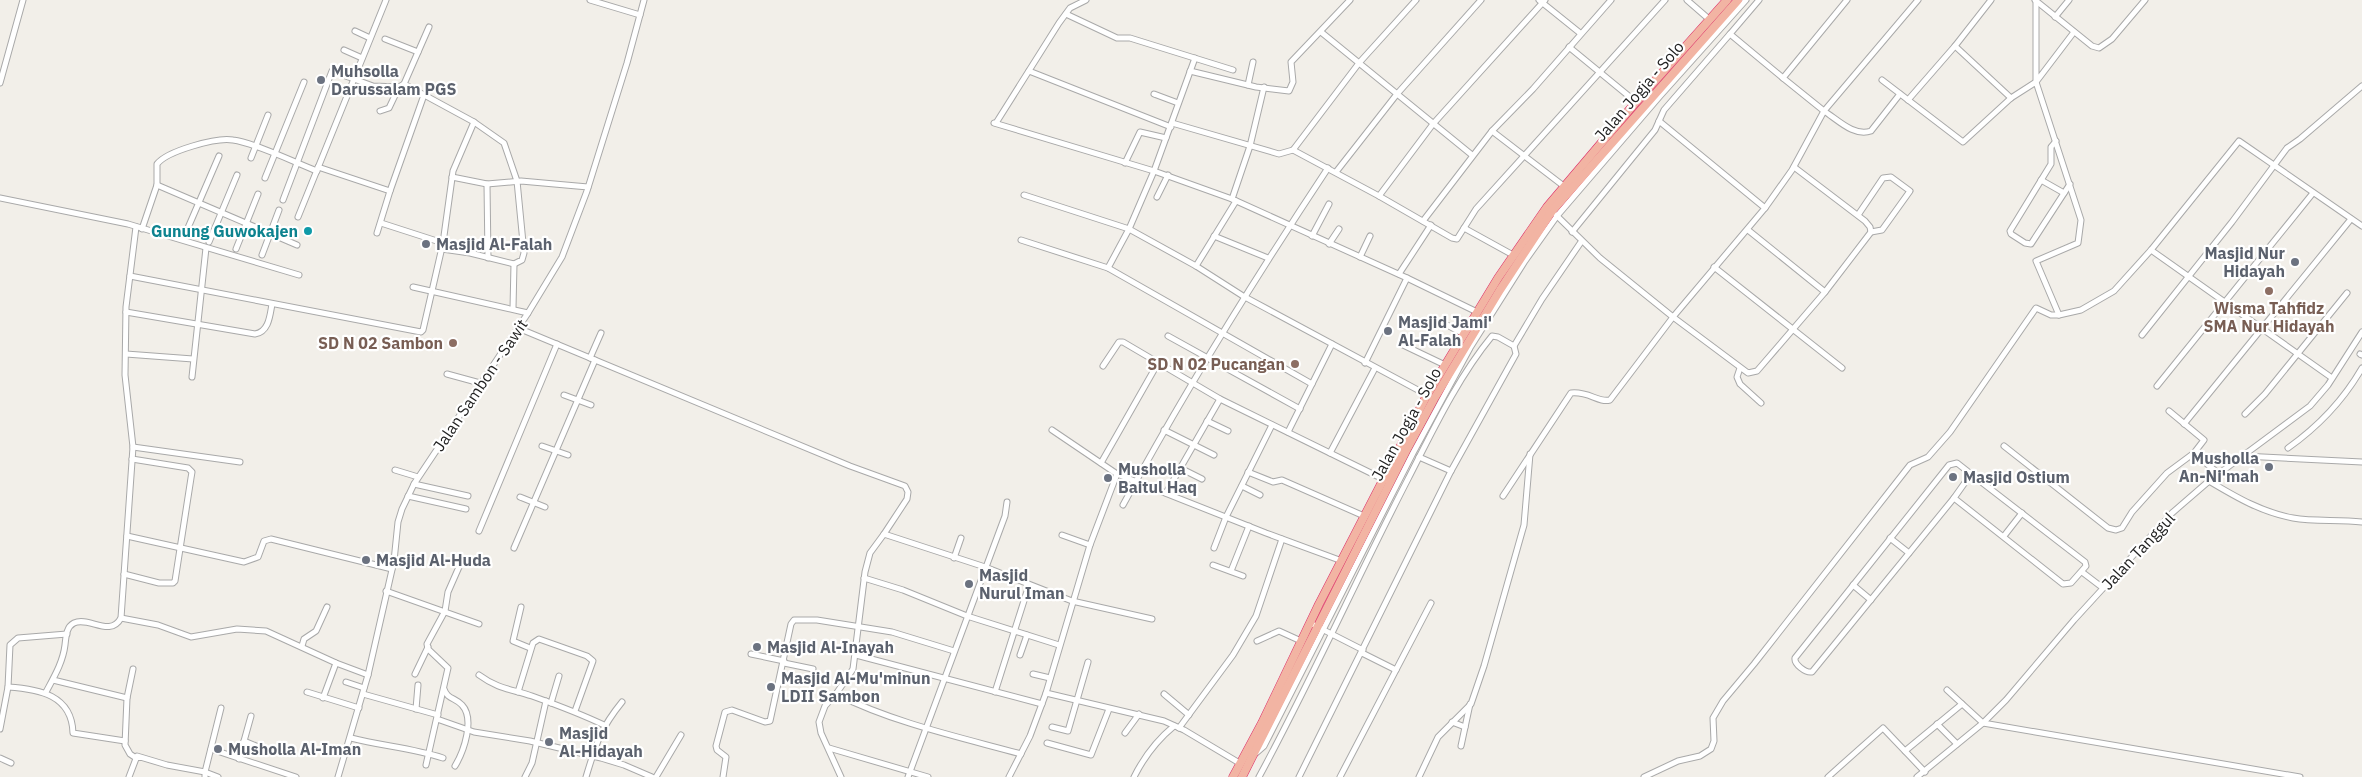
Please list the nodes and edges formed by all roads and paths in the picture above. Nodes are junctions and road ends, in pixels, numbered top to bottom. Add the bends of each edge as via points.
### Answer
1 (23, 0) edge
2 (386, 0) edge
3 (590, 0) edge
4 (644, 0) edge
5 (1086, 0) edge
6 (1416, 0) edge
7 (1481, 0) edge
8 (1611, 0) edge
9 (1665, 0) edge
10 (1687, 0) edge
11 (1727, 0) edge
12 (1738, 0) edge
13 (1746, 0) edge
14 (1759, 0) edge
15 (1847, 0) edge
16 (1918, 0) edge
17 (1991, 0) edge
18 (2069, 0) edge
19 (2146, 0) edge
20 (1347, 1) edge
21 (1542, 1) edge
22 (2035, 1) edge
23 (1066, 14) junction
24 (640, 15) junction
25 (2055, 17) junction
26 (1710, 20) junction
27 (429, 26) dead end
28 (355, 32) dead end
29 (1321, 32) junction
30 (2074, 32) junction
31 (1580, 34) junction
32 (1730, 34) junction
33 (370, 38) junction
34 (385, 38) dead end
35 (1955, 46) junction
36 (1570, 47) junction
37 (344, 50) dead end
38 (418, 52) junction
39 (362, 58) junction
40 (1195, 58) junction
41 (1253, 62) dead end
42 (1359, 63) junction
43 (1232, 70) dead end
44 (1029, 71) junction
45 (1190, 71) junction
46 (1601, 73) junction
47 (1783, 78) junction
48 (354, 79) junction
49 (1882, 80) dead end
50 (304, 82) dead end
51 (2036, 82) junction
52 (0, 83) edge
53 (1248, 85) junction
54 (402, 86) junction
55 (2362, 86) edge
56 (1264, 87) junction
57 (1154, 94) dead end
58 (1397, 94) junction
59 (1900, 94) junction
60 (424, 95) junction
61 (2011, 98) junction
62 (1908, 100) junction
63 (1636, 102) junction
64 (1178, 103) junction
65 (1646, 107) junction
66 (380, 111) dead end
67 (1824, 112) junction
68 (268, 115) dead end
69 (1659, 121) junction
70 (474, 122) junction
71 (1434, 124) junction
72 (1171, 125) junction
73 (1492, 131) junction
74 (1166, 138) junction
75 (2056, 141) junction
76 (1250, 146) junction
77 (256, 147) junction
78 (1293, 150) junction
79 (275, 154) junction
80 (219, 156) dead end
81 (1472, 156) junction
82 (1524, 156) junction
83 (250, 158) dead end
84 (1125, 163) junction
85 (298, 164) junction
86 (1794, 167) junction
87 (2274, 167) junction
88 (1328, 168) junction
89 (318, 169) junction
90 (1154, 170) junction
91 (1336, 172) junction
92 (1168, 175) junction
93 (237, 176) dead end
94 (452, 177) junction
95 (265, 178) dead end
96 (2041, 180) junction
97 (517, 181) junction
98 (487, 184) junction
99 (2070, 184) junction
100 (157, 185) junction
101 (588, 187) junction
102 (1565, 187) junction
103 (390, 191) junction
104 (2064, 193) junction
105 (2313, 193) junction
106 (258, 194) dead end
107 (1024, 195) dead end
108 (1379, 196) junction
109 (1157, 197) dead end
110 (0, 198) edge
111 (283, 200) dead end
112 (1234, 200) junction
113 (198, 202) junction
114 (1329, 204) dead end
115 (1766, 208) junction
116 (279, 210) dead end
117 (1552, 211) junction
118 (222, 213) junction
119 (1858, 215) junction
120 (298, 217) dead end
121 (2351, 219) junction
122 (1424, 221) junction
123 (246, 223) junction
124 (381, 223) junction
125 (1431, 225) junction
126 (2362, 226) edge
127 (1290, 227) junction
128 (139, 228) junction
129 (1464, 228) junction
130 (1129, 229) junction
131 (1339, 229) dead end
132 (1748, 230) junction
133 (1572, 232) junction
134 (1870, 232) junction
135 (270, 234) junction
136 (377, 234) dead end
137 (1214, 236) junction
138 (1312, 236) junction
139 (1370, 236) dead end
140 (184, 237) dead end
141 (1021, 240) dead end
142 (1581, 242) junction
143 (1329, 244) junction
144 (208, 245) junction
145 (297, 246) dead end
146 (442, 246) junction
147 (236, 249) dead end
148 (2151, 250) junction
149 (262, 255) dead end
150 (1513, 255) junction
151 (1360, 257) junction
152 (488, 258) junction
153 (1268, 258) junction
154 (514, 264) junction
155 (1196, 266) junction
156 (1714, 267) junction
157 (1108, 268) junction
158 (1399, 274) junction
159 (298, 275) dead end
160 (130, 276) junction
161 (2189, 276) junction
162 (1407, 278) junction
163 (413, 287) dead end
164 (201, 289) junction
165 (432, 292) junction
166 (1825, 292) junction
167 (2347, 293) dead end
168 (1243, 296) junction
169 (2226, 302) junction
170 (272, 304) junction
171 (513, 308) junction
172 (126, 312) junction
173 (1477, 312) junction
174 (528, 313) junction
175 (2059, 315) junction
176 (1673, 317) junction
177 (1445, 324) dead end
178 (197, 325) junction
179 (518, 328) junction
180 (2262, 328) junction
181 (1479, 329) junction
182 (1793, 330) junction
183 (2362, 332) edge
184 (601, 333) dead end
185 (1224, 333) junction
186 (1464, 334) junction
187 (2142, 335) dead end
188 (1168, 336) dead end
189 (1492, 336) junction
190 (557, 344) junction
191 (1332, 344) junction
192 (1401, 344) dead end
193 (1514, 346) junction
194 (2298, 352) junction
195 (126, 354) junction
196 (1207, 357) junction
197 (193, 359) junction
198 (592, 359) junction
199 (1158, 363) junction
200 (1365, 363) junction
201 (1445, 365) junction
202 (1103, 366) dead end
203 (1375, 368) junction
204 (1740, 368) junction
205 (1842, 368) dead end
206 (2362, 368) edge
207 (447, 374) dead end
208 (192, 377) dead end
209 (2332, 378) junction
210 (1191, 382) junction
211 (480, 383) junction
212 (1312, 384) junction
213 (2158, 386) dead end
214 (564, 395) dead end
215 (1431, 397) junction
216 (1220, 399) junction
217 (577, 400) junction
218 (1761, 402) dead end
219 (591, 406) dead end
220 (1300, 409) junction
221 (2169, 411) dead end
222 (2245, 414) dead end
223 (1207, 421) junction
224 (2184, 424) junction
225 (1272, 425) junction
226 (1052, 430) dead end
227 (1164, 430) junction
228 (1228, 431) dead end
229 (1288, 432) junction
230 (1194, 444) junction
231 (542, 446) dead end
232 (2004, 446) dead end
233 (133, 447) junction
234 (2288, 448) dead end
235 (556, 451) junction
236 (1330, 453) junction
237 (1530, 453) junction
238 (2194, 453) junction
239 (568, 455) dead end
240 (1214, 455) dead end
241 (2242, 456) junction
242 (1419, 457) junction
243 (132, 459) junction
244 (240, 462) dead end
245 (2362, 462) edge
246 (1101, 463) junction
247 (1180, 468) junction
248 (396, 470) dead end
249 (1451, 471) junction
250 (1248, 472) junction
251 (1118, 474) junction
252 (1971, 474) junction
253 (2219, 474) junction
254 (418, 477) junction
255 (1202, 479) dead end
256 (2209, 480) junction
257 (1136, 481) junction
258 (1387, 481) junction
259 (414, 484) junction
260 (1242, 486) junction
261 (1166, 493) junction
262 (1260, 494) dead end
263 (408, 496) junction
264 (468, 496) dead end
265 (1503, 496) dead end
266 (520, 497) dead end
267 (1954, 498) junction
268 (533, 502) junction
269 (1007, 502) dead end
270 (1123, 504) dead end
271 (545, 507) dead end
272 (466, 509) dead end
273 (2022, 513) junction
274 (1364, 516) junction
275 (1226, 517) junction
276 (2362, 522) edge
277 (1249, 526) junction
278 (478, 531) dead end
279 (884, 534) junction
280 (1062, 535) dead end
281 (127, 536) junction
282 (2004, 536) junction
283 (961, 538) dead end
284 (1890, 538) junction
285 (1282, 539) junction
286 (1090, 545) junction
287 (181, 548) junction
288 (514, 548) dead end
289 (1214, 548) dead end
290 (1909, 553) junction
291 (954, 558) junction
292 (1342, 560) junction
293 (1213, 564) dead end
294 (459, 567) dead end
295 (985, 568) junction
296 (392, 569) junction
297 (1231, 571) junction
298 (2082, 572) junction
299 (124, 574) junction
300 (1243, 576) dead end
301 (864, 578) junction
302 (1030, 585) junction
303 (1853, 585) junction
304 (2103, 588) junction
305 (386, 591) junction
306 (1871, 600) junction
307 (1072, 601) junction
308 (1431, 603) dead end
309 (327, 607) dead end
310 (521, 607) dead end
311 (445, 611) junction
312 (967, 616) junction
313 (121, 618) junction
314 (1152, 619) dead end
315 (480, 624) dead end
316 (857, 626) junction
317 (1317, 626) junction
318 (1014, 632) junction
319 (1333, 633) junction
320 (67, 634) junction
321 (1027, 636) junction
322 (1257, 641) dead end
323 (1301, 641) junction
324 (1059, 645) junction
325 (302, 646) junction
326 (428, 646) junction
327 (530, 648) junction
328 (954, 651) junction
329 (1362, 651) junction
330 (751, 654) dead end
331 (856, 654) junction
332 (1020, 655) dead end
333 (784, 662) junction
334 (1088, 662) dead end
335 (336, 663) junction
336 (133, 669) dead end
337 (813, 669) dead end
338 (1396, 670) junction
339 (415, 674) dead end
340 (1033, 674) dead end
341 (368, 675) junction
342 (479, 675) dead end
343 (559, 676) dead end
344 (945, 677) junction
345 (1050, 678) junction
346 (53, 680) junction
347 (346, 682) dead end
348 (418, 685) dead end
349 (8, 687) junction
350 (444, 689) junction
351 (1947, 690) dead end
352 (364, 691) junction
353 (46, 692) junction
354 (307, 692) dead end
355 (518, 692) junction
356 (995, 692) junction
357 (1046, 693) junction
358 (836, 694) junction
359 (1164, 694) dead end
360 (127, 698) junction
361 (323, 698) junction
362 (1077, 701) junction
363 (549, 702) junction
364 (622, 702) dead end
365 (1042, 704) junction
366 (1471, 704) junction
367 (1962, 704) junction
368 (221, 708) dead end
369 (359, 708) junction
370 (416, 709) junction
371 (1109, 709) junction
372 (575, 711) junction
373 (2, 714) edge
374 (1139, 714) junction
375 (1189, 714) junction
376 (252, 716) dead end
377 (437, 717) junction
378 (1452, 722) junction
379 (1983, 722) junction
380 (1937, 724) junction
381 (604, 725) junction
382 (1052, 726) dead end
383 (1177, 727) junction
384 (1465, 727) junction
385 (926, 728) junction
386 (0, 729) edge
387 (467, 730) junction
388 (1125, 733) dead end
389 (681, 735) dead end
390 (350, 738) junction
391 (125, 741) junction
392 (244, 741) junction
393 (536, 742) junction
394 (1047, 743) dead end
395 (1958, 744) junction
396 (1461, 746) dead end
397 (211, 748) junction
398 (829, 748) junction
399 (266, 750) dead end
400 (1905, 751) junction
401 (429, 754) junction
402 (1020, 754) junction
403 (133, 756) junction
404 (592, 756) junction
405 (0, 758) edge
406 (443, 758) dead end
407 (238, 759) junction
408 (11, 763) dead end
409 (1240, 764) junction
410 (426, 765) dead end
411 (455, 766) dead end
412 (1925, 772) junction
413 (205, 774) edge
414 (909, 774) edge
415 (129, 777) edge
416 (218, 777) edge
417 (296, 777) edge
418 (338, 777) edge
419 (525, 777) edge
420 (586, 777) edge
421 (652, 777) edge
422 (656, 777) edge
423 (723, 777) edge
424 (842, 777) edge
425 (928, 777) edge
426 (1009, 777) edge
427 (1134, 777) edge
428 (1233, 777) edge
429 (1242, 777) edge
430 (1259, 777) edge
431 (1299, 777) edge
432 (1340, 777) edge
433 (1419, 777) edge
434 (1644, 777) edge
435 (1828, 777) edge
436 (1917, 777) edge
437 (2300, 777) edge

1 - 52 street
2 - 33 street
3 - 24 street
4 - 24 street, Jalan Sambon - Sawit
5 - 23 street
6 - 42 street
7 - 58 street
8 - 31 street
9 - 46 street
10 - 26 street
11 - 26 highway, Jalan Jogja - Solo
12 - 65 highway, Jalan Jogja - Solo
13 - 65 street
14 - 32 street
15 - 47 street
16 - 67 street
17 - 35 street
18 - 25 street
19 - 30 street via 2102,48 2095,48
20 - 29 street
21 - 31 street
21 - 71 street
22 - 25 street
22 - 51 street
23 - 40 street via 1117,38 1130,38
23 - 44 street
24 - 101 street, Jalan Sambon - Sawit
25 - 30 street
26 - 63 highway, Jalan Jogja - Solo
27 - 38 street
28 - 33 street
29 - 42 street
29 - 56 street via 1291,62 1293,82 1290,90 1284,92
30 - 51 street
31 - 36 street
32 - 47 street
32 - 69 street via 1664,110
33 - 39 street
34 - 38 street
35 - 61 street
35 - 62 street
36 - 46 street
36 - 73 street
37 - 39 street
38 - 54 street
39 - 48 street
40 - 43 street
40 - 45 street
41 - 53 street
42 - 58 street
42 - 78 street
44 - 72 street
44 - 84 street via 995,123
45 - 53 street
45 - 64 street
46 - 63 street
46 - 82 street
47 - 67 street
48 - 54 street via 374,86
48 - 85 street via 332,71
48 - 89 street
49 - 59 street
50 - 79 street
51 - 61 street
51 - 75 street
53 - 56 street
54 - 60 street
54 - 66 street via 391,106
55 - 87 street via 2289,146
56 - 76 street
57 - 64 street
58 - 71 street
58 - 91 street
59 - 62 street
59 - 67 street via 1866,132 1856,132
60 - 70 street
60 - 103 street
61 - 62 street via 1963,142
63 - 102 highway, Jalan Jogja - Solo
64 - 72 street
65 - 117 highway, Jalan Jogja - Solo
67 - 86 street
68 - 77 street
69 - 115 street
69 - 133 street via 1656,130
70 - 94 street
70 - 97 street via 504,143
71 - 81 street
71 - 108 street
72 - 74 street
72 - 76 street
73 - 81 street
73 - 82 street
74 - 84 street via 1140,132
74 - 90 street
75 - 96 street via 2050,147 2051,164
75 - 99 street
76 - 78 street via 1279,154
76 - 112 street
77 - 79 street
77 - 83 street
77 - 100 street via 229,139 171,153 157,164
78 - 88 street
79 - 85 street
79 - 95 street
80 - 113 street
81 - 122 street
82 - 102 street
82 - 129 street via 1476,209
84 - 90 street
85 - 89 street
85 - 111 street
86 - 115 street
86 - 119 street
87 - 105 street
87 - 148 street via 2239,141
87 - 161 street
88 - 91 street
88 - 127 street
89 - 103 street
89 - 120 street
90 - 92 street
90 - 130 street
91 - 108 street
92 - 109 street
92 - 112 street
93 - 118 street
94 - 98 street
94 - 146 street
96 - 104 street
96 - 104 street via 2010,231 2024,243 2031,244
97 - 98 street
97 - 101 street
97 - 154 street via 524,253 522,260
98 - 152 street
99 - 104 street
99 - 175 street via 2081,220 2078,243 2036,261
100 - 113 street
100 - 128 street
101 - 174 street, Jalan Sambon - Sawit via 562,257
102 - 117 highway, Jalan Jogja - Solo
103 - 124 street
105 - 121 street
105 - 169 street
106 - 123 street
107 - 130 street
108 - 122 street
110 - 128 street
112 - 127 street
112 - 137 street
113 - 118 street
113 - 140 street
114 - 138 street
115 - 132 street
116 - 135 street
117 - 133 street
117 - 150 highway, Jalan Jogja - Solo
117 - 181 highway, Jalan Jogja - Solo
118 - 123 street
118 - 144 street
119 - 134 street via 1869,225
119 - 134 street via 1884,178 1891,177 1910,192 1882,230
121 - 126 street
121 - 180 street
122 - 125 street
123 - 135 street
123 - 147 street
124 - 136 street
124 - 146 street
125 - 129 street via 1455,239
125 - 158 street
127 - 138 street
127 - 153 street
128 - 144 street
128 - 160 street
129 - 150 street
130 - 155 street
130 - 157 street
131 - 143 street
132 - 156 street
132 - 166 street
133 - 142 street
134 - 166 street
135 - 145 street
135 - 149 street
137 - 153 street
137 - 155 street
138 - 143 street
139 - 151 street
141 - 157 street
142 - 176 street
142 - 193 street
143 - 151 street
144 - 159 street
144 - 164 street
146 - 152 street
146 - 165 street
148 - 161 street
148 - 175 street via 2114,291 2081,310
150 - 173 highway, Jalan Jogja - Solo
151 - 158 street
152 - 154 street
153 - 168 street
154 - 171 street
155 - 168 street
156 - 176 street
156 - 182 street
157 - 185 street
158 - 162 street
160 - 164 street
160 - 172 street
161 - 169 street
161 - 187 street
162 - 173 street
162 - 200 street
163 - 165 street
164 - 170 street
164 - 178 street
165 - 170 street via 423,330 419,332
165 - 171 street
166 - 182 street
167 - 194 street
168 - 185 street
168 - 191 street
169 - 180 street
169 - 213 street
170 - 178 street via 268,324 258,334
171 - 174 street
172 - 178 street
172 - 195 street
173 - 186 highway, Jalan Jogja - Solo
174 - 179 street, Jalan Sambon - Sawit
175 - 434 street via 2036,308 1950,432 1932,453 1910,465 1723,701 1713,718 1714,742 1710,749 1700,756 1678,761
176 - 204 street
176 - 237 street via 1612,398 1603,401 1585,393 1571,394
177 - 186 street
178 - 197 street
179 - 190 street
179 - 211 street, Jalan Sambon - Sawit
180 - 194 street
180 - 224 street
181 - 189 street
181 - 215 highway, Jalan Jogja - Solo
181 - 317 street
182 - 204 street via 1757,371 1746,372
182 - 205 street
183 - 209 street, Jalan Tanggul
184 - 198 street
185 - 196 street
185 - 212 street
186 - 201 highway, Jalan Jogja - Solo
188 - 196 street
189 - 193 street
189 - 242 street via 1457,388
190 - 198 street
190 - 278 street
191 - 200 street
191 - 212 street
192 - 201 street
193 - 249 street via 1516,354
194 - 209 street
194 - 222 street
195 - 197 street
195 - 233 street
196 - 210 street
196 - 220 street
197 - 208 street
198 - 217 street
198 - 279 street via 905,486 907,499
199 - 202 street via 1120,342
199 - 210 street
199 - 246 street
200 - 203 street
201 - 215 highway, Jalan Jogja - Solo
203 - 215 street
203 - 236 street
204 - 218 street via 1737,377 1740,384
206 - 234 street via 2332,411
207 - 211 street
209 - 241 street, Jalan Tanggul via 2310,406
210 - 216 street
210 - 227 street
211 - 254 street, Jalan Sambon - Sawit
212 - 220 street
214 - 217 street
215 - 258 highway, Jalan Jogja - Solo
216 - 223 street
216 - 225 street
217 - 219 street
217 - 235 street
220 - 229 street
221 - 224 street
223 - 228 street
223 - 230 street
224 - 238 street via 2204,440
225 - 229 street
225 - 250 street
226 - 246 street
227 - 230 street
227 - 257 street
229 - 236 street
230 - 240 street
230 - 247 street
231 - 235 street
232 - 238 street via 2108,528 2116,530 2122,528 2167,473
233 - 243 street
233 - 244 street
235 - 239 street
235 - 268 street
236 - 258 street
237 - 265 street
237 - 366 street via 1522,533
238 - 253 street
241 - 245 street
241 - 253 street, Jalan Tanggul
242 - 249 street
242 - 319 street
243 - 281 street
243 - 287 street via 190,469 192,478
246 - 251 street
247 - 255 street
247 - 261 street
248 - 254 street
249 - 329 street
250 - 260 street
250 - 274 street via 1273,482 1282,480
251 - 257 street
251 - 286 street
252 - 267 street
252 - 273 street
252 - 284 street via 1957,463 1950,464
253 - 256 street, Jalan Tanggul
254 - 259 street, Jalan Sambon - Sawit
256 - 276 street via 2247,504 2278,514
256 - 304 street, Jalan Tanggul via 2167,518
257 - 261 street
257 - 270 street
258 - 274 highway, Jalan Jogja - Solo
258 - 317 highway, Jalan Jogja - Solo
259 - 263 street, Jalan Sambon - Sawit
259 - 264 street
260 - 262 street
260 - 275 street
261 - 275 street
263 - 272 street
263 - 296 street, Jalan Sambon - Sawit via 398,522
266 - 268 street
267 - 282 street
267 - 290 street
268 - 271 street
268 - 288 street
269 - 295 street
273 - 282 street
273 - 298 street via 2085,562
274 - 292 highway, Jalan Jogja - Solo
275 - 277 street
275 - 289 street
277 - 285 street
277 - 297 street
279 - 291 street
279 - 301 street via 870,553
280 - 286 street
281 - 287 street
281 - 299 street
282 - 298 street via 2063,584 2071,583
283 - 291 street
284 - 290 street
284 - 303 street
285 - 292 street
285 - 375 street via 1256,616 1234,655
286 - 307 street
287 - 296 street via 244,562 258,557 264,541 271,539
287 - 299 street via 173,583
290 - 306 street
291 - 295 street
292 - 317 highway, Jalan Jogja - Solo
293 - 297 street
294 - 311 street via 448,592
295 - 302 street
295 - 312 street
296 - 305 street, Jalan Sambon - Sawit
297 - 300 street
298 - 304 street
299 - 313 street
301 - 312 street
301 - 316 street
302 - 307 street
302 - 318 street
303 - 306 street
303 - 306 street via 1795,658 1806,672 1812,672
304 - 379 street, Jalan Tanggul via 2022,683
305 - 311 street
305 - 341 street, Jalan Sambon - Sawit
307 - 314 street
307 - 324 street
308 - 338 street
309 - 325 street via 316,631 304,639
310 - 327 street via 513,641
311 - 315 street
311 - 326 street
312 - 318 street
312 - 328 street
313 - 320 street via 118,623 106,627 78,622 71,625
313 - 325 street via 158,625 190,637 236,629 266,631
316 - 328 street via 892,632
316 - 331 street
316 - 333 street via 794,620
317 - 319 street
317 - 323 highway, Jalan Jogja - Solo
317 - 429 highway, Jalan Jogja - Solo
318 - 321 street
318 - 356 street
319 - 329 street
319 - 430 street
320 - 346 street via 64,655
320 - 349 street via 26,636 12,642
321 - 324 street
321 - 332 street
322 - 323 street via 1279,631
323 - 409 highway, Jalan Jogja - Solo
324 - 345 street
325 - 335 street
326 - 339 street
326 - 350 street via 448,668
327 - 355 street
327 - 372 street via 539,639 592,659
328 - 344 street
329 - 338 street
329 - 431 street
330 - 333 street
331 - 344 street
331 - 358 street via 853,669
333 - 337 street
333 - 423 street via 769,723 726,710 716,748 727,759
334 - 362 street
335 - 341 street
335 - 361 street
336 - 360 street
338 - 432 street
340 - 345 street
341 - 352 street, Jalan Sambon - Sawit
342 - 355 street via 493,686
343 - 363 street
344 - 356 street
344 - 385 street
345 - 357 street
346 - 353 street
346 - 360 street
347 - 352 street
348 - 370 street
349 - 353 street
349 - 373 street
350 - 377 street
350 - 387 street via 465,710
351 - 367 street
352 - 369 street, Jalan Sambon - Sawit
352 - 370 street
353 - 391 street via 69,712 74,733
354 - 361 street
355 - 363 street
356 - 365 street
357 - 362 street
357 - 365 street
358 - 385 street
358 - 398 street via 825,706 819,722
359 - 375 street
360 - 391 street
361 - 369 street
362 - 371 street
362 - 382 street via 1068,730
363 - 372 street
363 - 393 street
364 - 381 street
365 - 402 street
366 - 378 street
366 - 384 street
367 - 379 street
367 - 380 street
368 - 397 street
369 - 390 street, Jalan Sambon - Sawit
370 - 377 street
371 - 374 street
371 - 394 street via 1091,755
372 - 381 street
373 - 386 street
374 - 383 street
374 - 388 street
375 - 383 street
376 - 392 street
377 - 387 street
377 - 401 street
378 - 384 street
378 - 433 street via 1433,744
379 - 395 street, Jalan Tanggul
379 - 437 street
380 - 395 street
380 - 400 street
381 - 404 street
383 - 409 street
383 - 427 street via 1156,743
384 - 396 street
385 - 402 street
385 - 414 street
387 - 393 street
387 - 411 street
389 - 422 street
390 - 401 street
390 - 418 street, Jalan Sambon - Sawit
391 - 403 street
392 - 399 street
392 - 407 street
393 - 404 street
393 - 419 street
395 - 412 street, Jalan Tanggul
397 - 407 street
397 - 413 street
398 - 414 street
398 - 424 street
400 - 412 street
400 - 435 street via 1883,728
401 - 406 street
401 - 410 street
402 - 426 street
403 - 413 street
403 - 415 street
404 - 420 street
404 - 421 street
405 - 408 street
407 - 417 street
409 - 428 highway, Jalan Jogja - Solo
412 - 436 street, Jalan Tanggul
413 - 416 street
414 - 425 street

